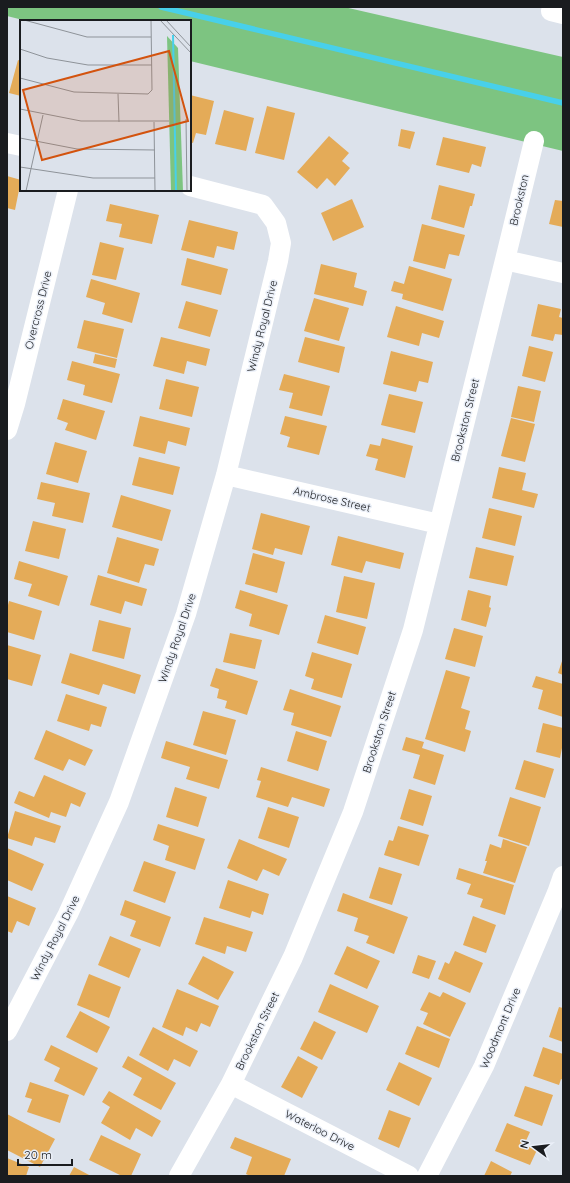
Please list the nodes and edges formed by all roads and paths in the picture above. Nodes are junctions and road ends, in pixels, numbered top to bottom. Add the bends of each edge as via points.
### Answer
1 (534, 141) dead end
2 (7, 143) edge
3 (20, 146) edge
4 (191, 186) edge
5 (68, 191) edge
6 (505, 260) junction
7 (563, 273) edge
8 (7, 430) edge
9 (226, 475) junction
10 (439, 524) junction
11 (563, 876) edge
12 (7, 1031) edge
13 (231, 1084) junction
14 (179, 1176) edge
15 (410, 1176) edge
16 (427, 1176) edge

1 - 6 street, Brookston
2 - 3 street
4 - 9 street, Windy Royal Drive via 263,205 276,224 281,243
5 - 8 street, Overcross Drive
6 - 7 street
6 - 10 street, Brookston Street
9 - 10 street, Ambrose Street
9 - 12 street, Windy Royal Drive via 186,614 118,802 68,914
10 - 13 street, Brookston Street via 413,630 353,812 293,957
11 - 16 street, Woodmont Drive via 484,1066
13 - 14 street, Brookston Street
13 - 15 street, Waterloo Drive

